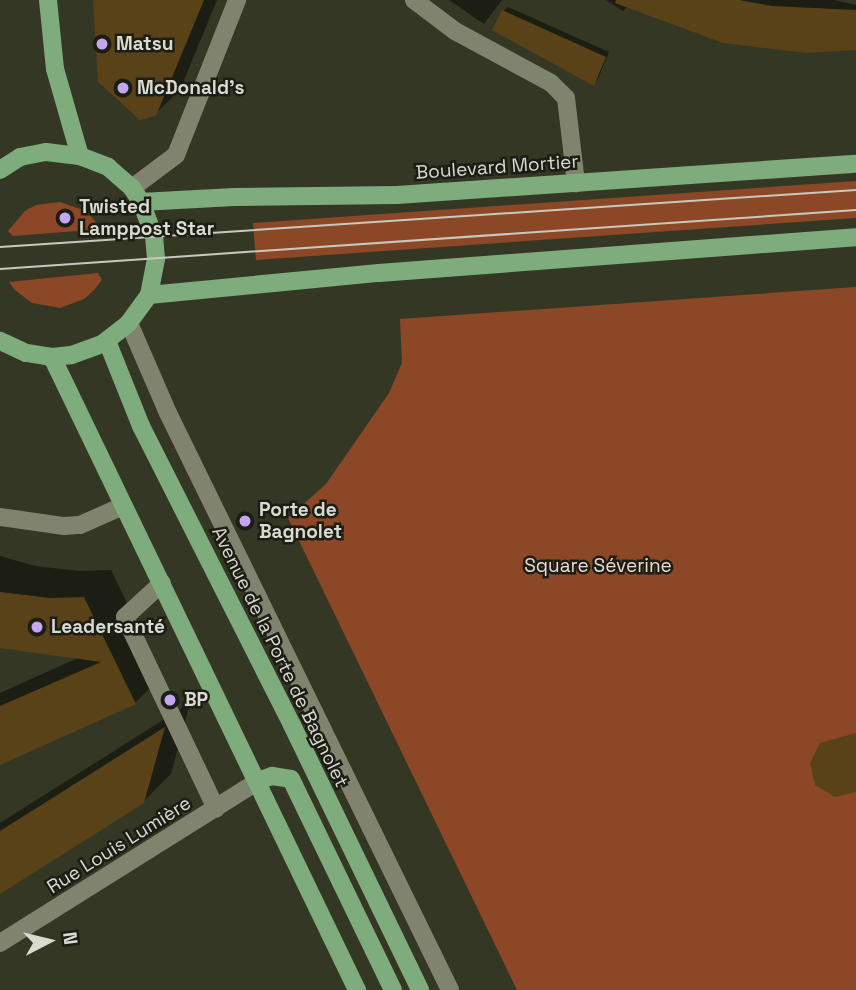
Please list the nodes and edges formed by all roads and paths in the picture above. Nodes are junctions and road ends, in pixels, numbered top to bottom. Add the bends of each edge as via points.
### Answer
1 (48, 0) edge
2 (237, 0) edge
3 (414, 0) edge
4 (80, 156) junction
5 (856, 164) edge
6 (0, 170) edge
7 (576, 183) junction
8 (137, 195) junction
9 (856, 237) edge
10 (149, 296) junction
11 (129, 323) junction
12 (0, 341) edge
13 (107, 341) junction
14 (52, 357) junction
15 (123, 506) junction
16 (0, 517) edge
17 (162, 583) junction
18 (258, 781) junction
19 (216, 809) junction
20 (0, 943) edge
21 (357, 990) edge
22 (393, 990) edge
23 (420, 990) edge
24 (450, 990) edge

1 - 4 main road via 55,69
2 - 8 street via 176,155
3 - 7 street via 455,32 551,83 566,98
4 - 6 main road via 46,152 20,158
4 - 8 main road via 108,167
5 - 7 main road, Boulevard Mortier
7 - 8 main road, Boulevard Mortier via 397,195
8 - 10 main road via 154,236 156,259
9 - 10 main road via 379,273
10 - 11 main road
11 - 13 main road
11 - 24 street via 168,414
12 - 14 main road via 26,353
13 - 14 main road via 83,352
13 - 23 main road, Avenue de la Porte de Bagnolet via 141,426
14 - 15 main road
15 - 16 street via 80,525
15 - 17 main road
17 - 18 main road
17 - 19 street via 125,617
18 - 19 street, Rue Louis Lumière
18 - 21 main road
18 - 22 main road via 272,776 291,779
19 - 20 street, Rue Louis Lumière

